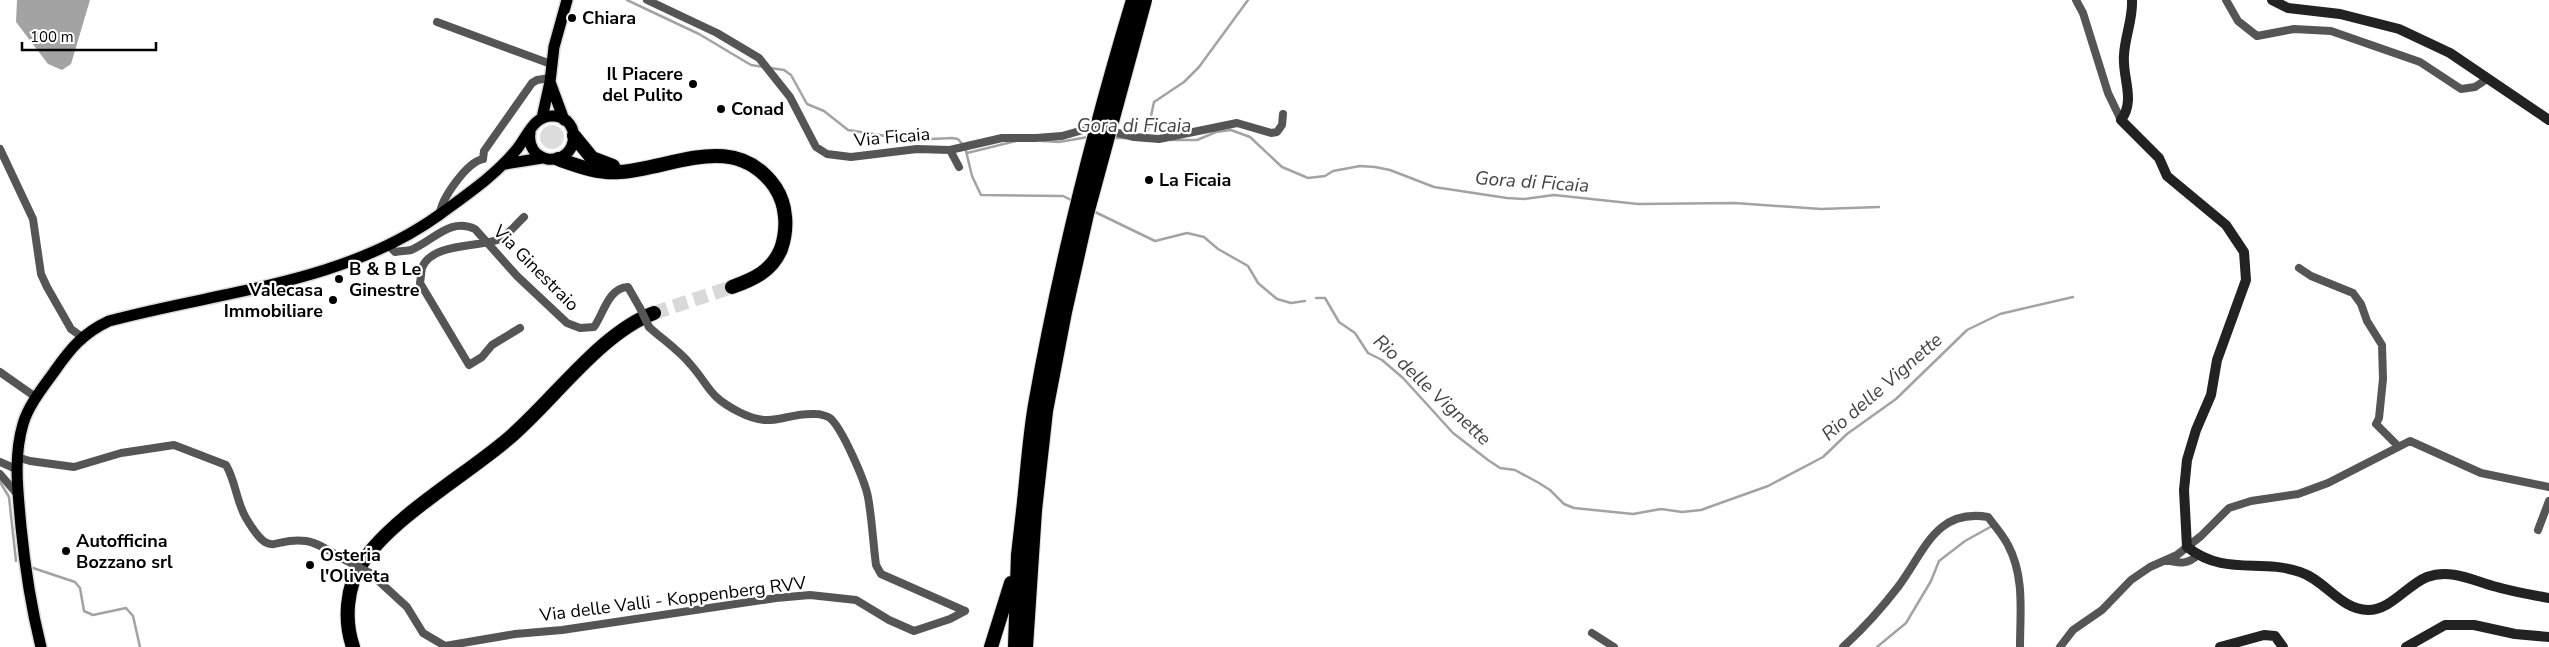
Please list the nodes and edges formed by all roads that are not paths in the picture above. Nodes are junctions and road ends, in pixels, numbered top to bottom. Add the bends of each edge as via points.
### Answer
1 (567, 0) edge
2 (647, 0) edge
3 (1133, 0) edge
4 (1145, 0) edge
5 (2076, 0) edge
6 (2132, 0) edge
7 (2226, 0) edge
8 (2272, 0) edge
9 (437, 22) dead end
10 (551, 64) junction
11 (2487, 79) junction
12 (550, 80) junction
13 (1283, 114) dead end
14 (542, 118) junction
15 (564, 120) junction
16 (2121, 120) junction
17 (2549, 120) edge
18 (1083, 130) dead end
19 (530, 133) junction
20 (1118, 134) dead end
21 (574, 136) junction
22 (0, 149) edge
23 (950, 150) junction
24 (542, 158) junction
25 (483, 159) junction
26 (558, 159) junction
27 (959, 167) dead end
28 (500, 168) junction
29 (634, 170) junction
30 (440, 214) junction
31 (524, 217) dead end
32 (488, 242) junction
33 (388, 245) junction
34 (2299, 268) dead end
35 (732, 287) tunnel mouth
36 (654, 313) tunnel mouth
37 (520, 328) dead end
38 (82, 337) junction
39 (0, 372) edge
40 (37, 398) junction
41 (2398, 446) junction
42 (0, 462) edge
43 (17, 463) junction
44 (0, 470) edge
45 (0, 474) edge
46 (17, 483) junction
47 (2549, 487) edge
48 (18, 496) junction
49 (2549, 500) edge
50 (1029, 511) junction
51 (2538, 530) dead end
52 (2187, 547) junction
53 (1018, 555) junction
54 (2198, 556) junction
55 (2167, 560) junction
56 (2549, 598) edge
57 (965, 611) joint
58 (1021, 617) junction
59 (1592, 633) dead end
60 (2549, 637) edge
61 (41, 647) edge
62 (353, 647) edge
63 (991, 647) edge
64 (1015, 647) edge
65 (1026, 647) edge
66 (1614, 647) edge
67 (1844, 647) edge
68 (2020, 647) edge
69 (2060, 647) edge
70 (2220, 647) edge
71 (2283, 647) edge
72 (2406, 647) edge

1 - 10 main road
2 - 23 street, Via Ficaia via 717,33 759,58 790,97 816,147 828,154 851,157 917,149
3 - 50 highway, bridge via 1064,260 1035,407
4 - 50 highway, bridge via 1087,214 1065,312
5 - 16 street via 2108,93
6 - 16 street via 2124,56 2129,101
7 - 11 street via 2238,22 2257,36 2294,29 2331,32 2420,62 2461,88 2476,87
8 - 11 street via 2288,8 2340,14 2399,29 2450,53
9 - 10 street
10 - 12 main road
11 - 17 street
12 - 14 main road
12 - 15 main road
12 - 25 street via 532,83 484,152
13 - 20 street via 1278,132 1271,133 1237,123 1159,139
14 - 15 main road via 555,116
14 - 19 main road
15 - 21 main road
16 - 52 street via 2159,158 2166,176 2226,225 2244,252 2246,280 2217,360 2211,395 2187,460 2184,498
18 - 23 street, Via Ficaia via 1062,136 1002,138
19 - 24 main road via 532,148
19 - 28 main road
21 - 26 main road via 570,150
21 - 29 highway via 592,158
22 - 38 street via 32,219 47,286 71,329
23 - 27 street
24 - 26 main road
24 - 28 main road
25 - 28 street
25 - 30 street via 476,160 464,173 441,205
26 - 29 highway via 608,172
28 - 30 main road
29 - 35 highway via 716,156 746,162 771,181 785,213 783,243 766,271
30 - 33 main road via 412,234
31 - 32 street via 499,240
32 - 33 street, Via Ginestraio via 467,225 452,226 410,250 396,252
32 - 37 street via 441,252 422,266 420,283 469,364
32 - 57 street, Via Ginestraio, bridge via 517,276 567,323 580,328 594,328 610,297 620,288 628,287 649,327 691,365 714,398 740,413 764,421 801,414 830,418 837,426 868,495 876,564 881,574
33 - 38 main road via 278,285 109,321
34 - 41 street via 2353,293 2361,304 2382,345 2383,379 2376,424
36 - 62 highway via 638,319 607,342 509,438 414,512 370,552 356,573 349,599 347,620
38 - 40 main road via 72,346
39 - 40 street
40 - 43 main road via 23,425
41 - 47 street via 2410,441 2481,473
41 - 52 street via 2328,484 2298,494 2229,508
42 - 43 street
43 - 46 main road
43 - 57 street, Via delle Valli - Koppenberg RVV, bridge via 30,461 74,467 121,453 174,445 226,465 246,518 265,543 272,546 303,540 315,543 370,573 407,607 423,633 445,646 810,595 856,600 914,631
44 - 46 street
45 - 48 street
46 - 48 main road
48 - 61 main road via 26,571
49 - 51 street
50 - 53 highway
50 - 58 highway
52 - 54 street
52 - 55 street
53 - 58 highway
53 - 63 highway
54 - 55 street via 2190,562
54 - 56 street via 2230,566 2278,566 2299,571 2315,577 2353,608 2370,610 2405,593 2426,577 2452,574
55 - 69 street via 2150,566 2131,580 2102,610 2073,630
58 - 64 highway
58 - 65 highway
59 - 66 street
60 - 72 street via 2474,625 2445,625
67 - 68 street via 1874,619 1931,536 1952,520 1973,514 1988,516 2015,560 2022,601
70 - 71 street via 2264,635 2275,636

